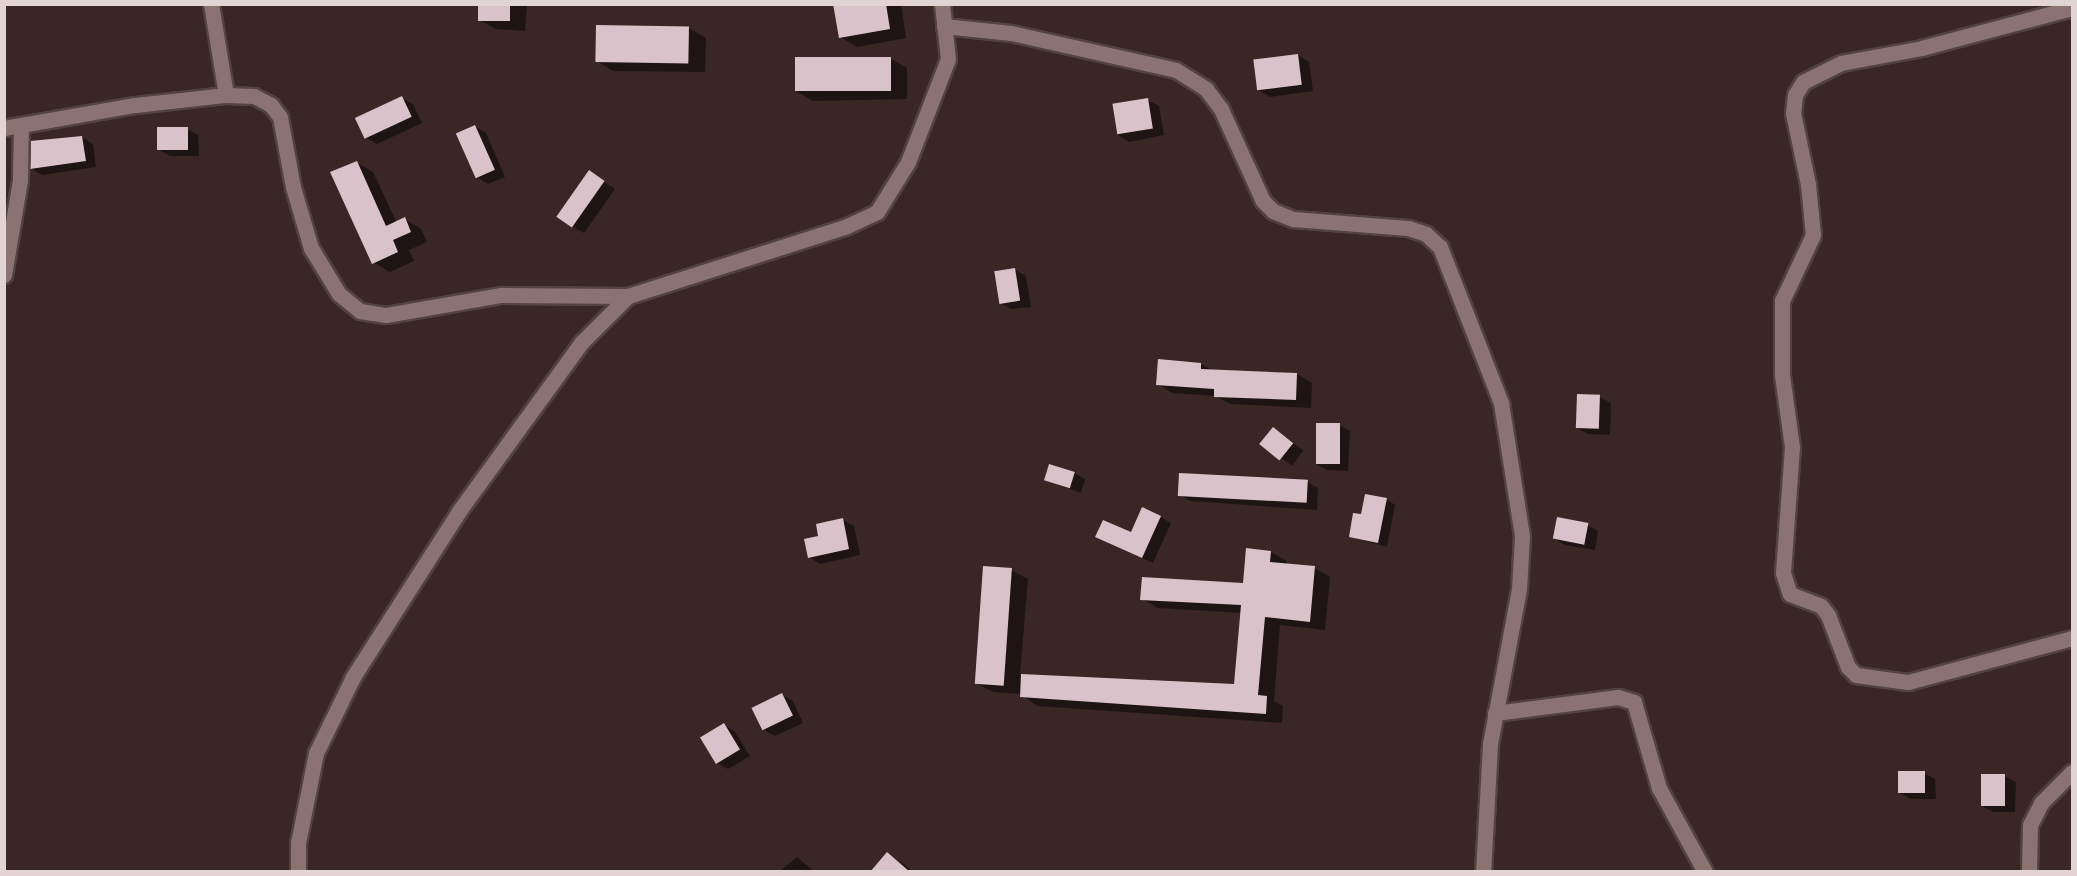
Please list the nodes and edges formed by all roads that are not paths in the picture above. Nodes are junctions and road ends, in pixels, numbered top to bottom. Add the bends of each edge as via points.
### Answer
1 (211, 4) edge
2 (942, 4) edge
3 (2073, 8) edge
4 (944, 26) junction
5 (226, 95) junction
6 (21, 125) junction
7 (4, 128) edge
8 (4, 275) edge
9 (628, 296) junction
10 (2073, 638) edge
11 (1495, 713) junction
12 (2073, 772) edge
13 (298, 872) edge
14 (1483, 872) edge
15 (1705, 872) edge
16 (2029, 872) edge

1 - 5 street
2 - 4 street
3 - 10 street via 1922,48 1841,63 1803,82 1795,95 1793,113 1808,184 1813,236 1782,301 1782,375 1792,447 1783,573 1790,594 1821,606 1828,615 1848,667 1856,675 1908,682
4 - 9 street via 948,59 908,162 877,212 848,226
4 - 11 street via 1011,33 1176,70 1206,89 1221,109 1263,201 1273,211 1293,219 1408,228 1426,234 1440,247 1501,403 1522,536 1520,589
5 - 6 street via 135,105
5 - 9 street via 254,96 271,105 280,117 292,187 312,248 339,294 360,311 386,315 501,295
6 - 7 street
6 - 8 street via 20,180
9 - 13 street via 582,342 459,511 353,677 316,753 298,843
11 - 14 street
11 - 15 street via 1618,697 1634,702 1659,788
12 - 16 street via 2041,803 2030,825

